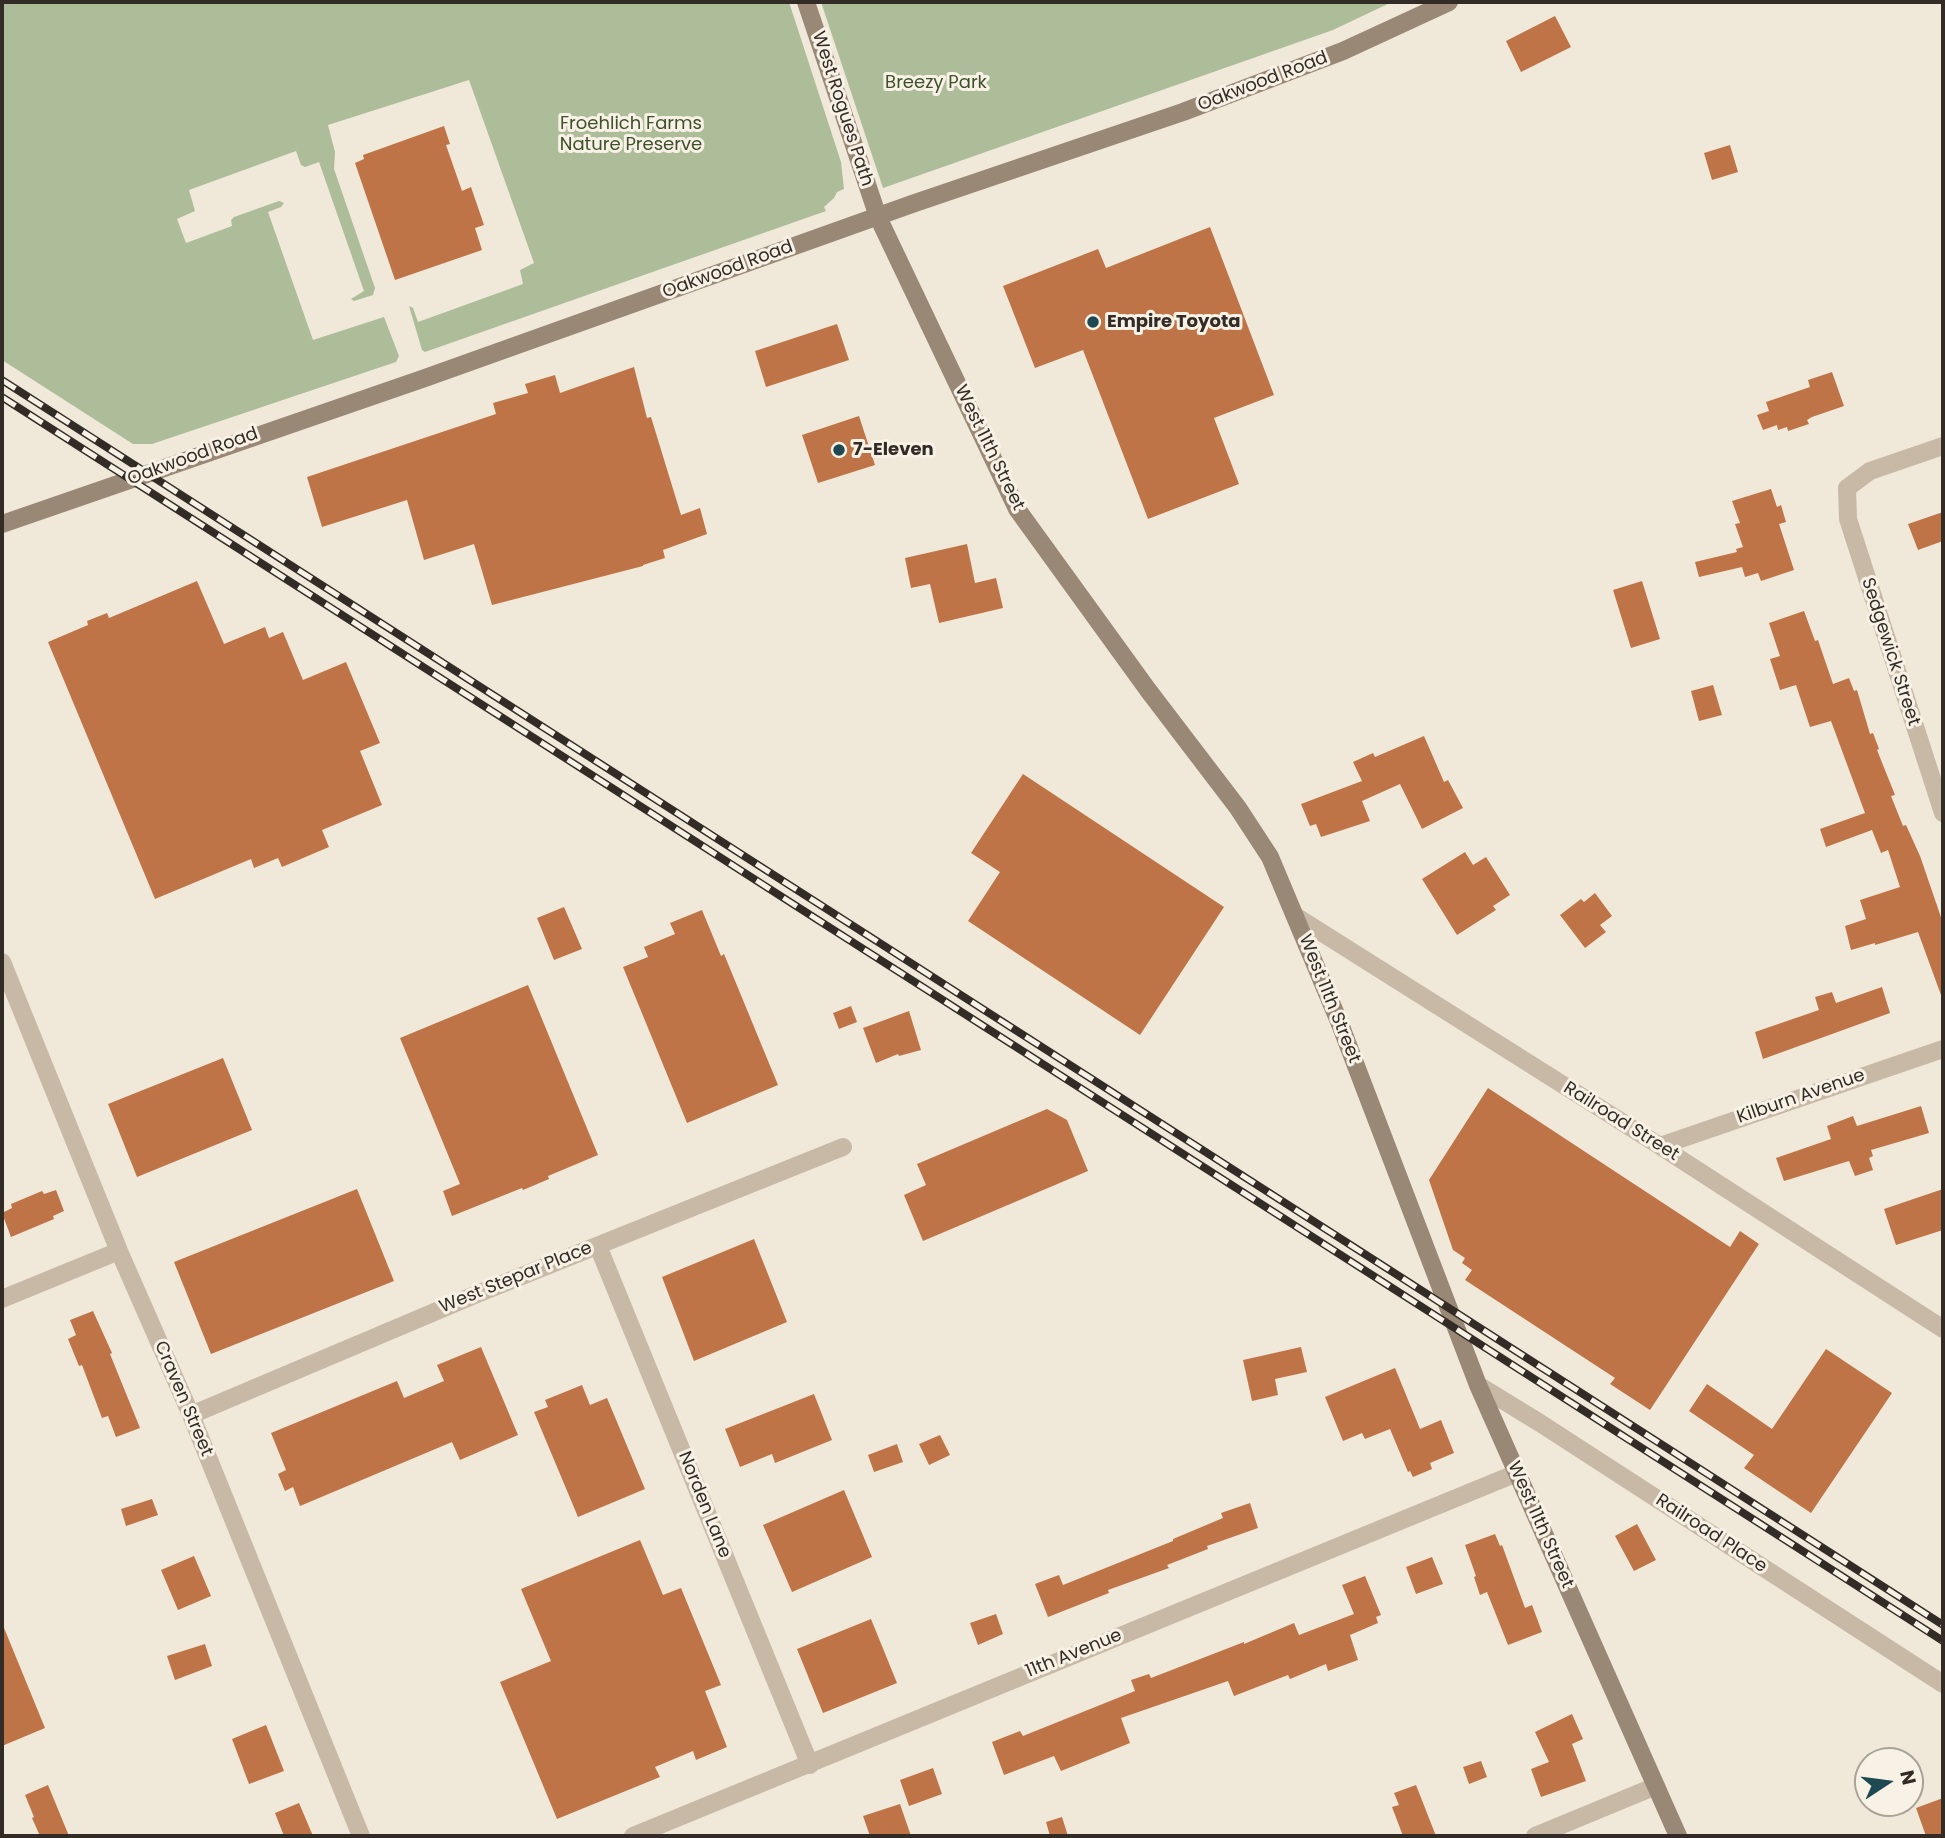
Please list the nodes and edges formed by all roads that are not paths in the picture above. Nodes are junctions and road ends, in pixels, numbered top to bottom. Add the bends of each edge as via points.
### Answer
1 (806, 2) edge
2 (1449, 2) edge
3 (878, 217) junction
4 (1943, 446) edge
5 (2, 524) edge
6 (1940, 790) edge
7 (1943, 813) edge
8 (1297, 917) junction
9 (2, 962) edge
10 (1943, 1049) edge
11 (1660, 1146) junction
12 (842, 1147) dead end
13 (598, 1246) junction
14 (119, 1251) junction
15 (2, 1299) edge
16 (1943, 1329) edge
17 (1478, 1385) junction
18 (191, 1415) junction
19 (1517, 1473) junction
20 (1943, 1684) edge
21 (810, 1765) junction
22 (1656, 1786) junction
23 (361, 1836) edge
24 (633, 1836) edge
25 (1535, 1836) edge
26 (1678, 1836) edge

1 - 3 street, West Rogues Path
2 - 3 street, Oakwood Road via 1264,83
3 - 5 street, Oakwood Road
3 - 8 street, West 11th Street via 1017,509 1238,808 1270,857
4 - 6 street, Sedgewick Street via 1870,471 1847,488 1849,519
6 - 7 street, Sedgewick Street
8 - 11 street, Railroad Street
8 - 17 street, West 11th Street
9 - 14 street, Craven Street
10 - 11 street, Kilburn Avenue
11 - 16 street, Railroad Street
12 - 13 street, West Stepar Place
13 - 18 street, West Stepar Place
13 - 21 street, Norden Lane
14 - 15 street
14 - 18 street, Craven Street
17 - 19 street, West 11th Street
17 - 20 street, Railroad Place
18 - 23 street, Craven Street
19 - 21 street, 11th Avenue
19 - 22 street, West 11th Street
21 - 24 street, 11th Avenue
22 - 25 street
22 - 26 street, West 11th Street

